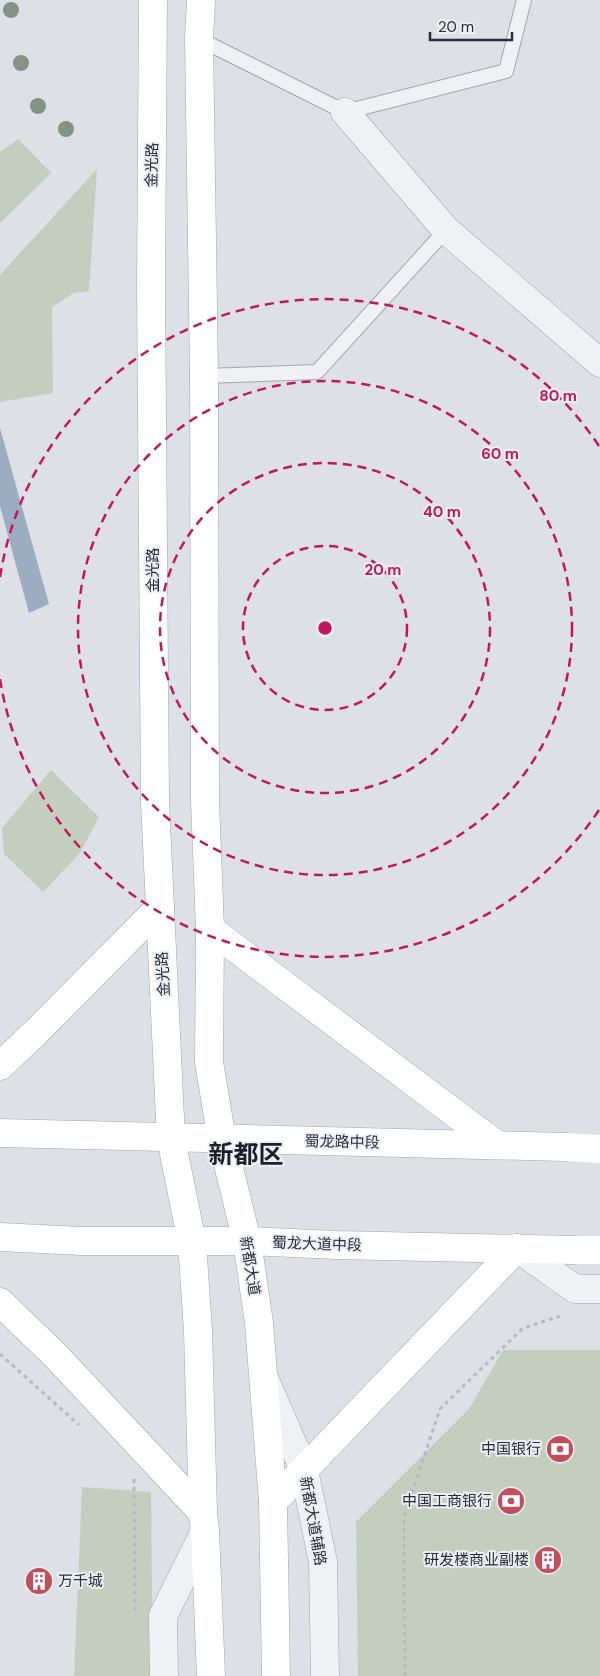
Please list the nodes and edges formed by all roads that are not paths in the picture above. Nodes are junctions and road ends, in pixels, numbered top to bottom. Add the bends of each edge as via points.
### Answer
1 (153, 0) edge
2 (201, 0) edge
3 (524, 0) edge
4 (199, 39) junction
5 (345, 112) junction
6 (446, 230) junction
7 (600, 363) edge
8 (204, 376) junction
9 (160, 907) junction
10 (210, 929) junction
11 (0, 1066) edge
12 (0, 1134) edge
13 (171, 1139) junction
14 (222, 1140) junction
15 (497, 1144) junction
16 (600, 1149) edge
17 (0, 1237) edge
18 (247, 1240) junction
19 (192, 1242) junction
20 (517, 1248) junction
21 (587, 1250) edge
22 (600, 1289) edge
23 (0, 1302) edge
24 (263, 1375) junction
25 (304, 1470) junction
26 (273, 1502) junction
27 (204, 1522) junction
28 (164, 1676) edge
29 (210, 1676) edge
30 (276, 1676) edge
31 (325, 1676) edge

1 - 9 main road, 金光路 via 151,286 155,802
2 - 4 main road
3 - 5 lane via 506,71
4 - 5 lane
4 - 8 main road
5 - 6 street
6 - 7 street
6 - 8 lane via 317,372
8 - 10 main road, 新都大道 via 206,858
9 - 11 main road
9 - 13 main road, 金光路
10 - 14 main road, 新都大道 via 209,1062
10 - 15 main road
12 - 13 main road, 蜀龙路中段
13 - 14 main road, 蜀龙路中段
13 - 19 main road, 金光路
14 - 15 main road, 蜀龙路中段
14 - 18 main road, 新都大道
15 - 16 main road, 蜀龙路中段
17 - 19 main road, 蜀龙大道中段
18 - 19 main road, 蜀龙大道中段
18 - 20 main road, 蜀龙大道中段
18 - 24 main road, 新都大道
19 - 27 main road
20 - 21 main road, 蜀龙大道中段
20 - 22 street via 575,1289
20 - 25 main road
23 - 27 main road via 55,1355
24 - 25 street, 新都大道辅路
24 - 26 main road, 新都大道
25 - 26 main road
25 - 31 street, 新都大道辅路 via 323,1562
26 - 30 main road, 新都大道
27 - 28 street via 164,1616
27 - 29 main road

